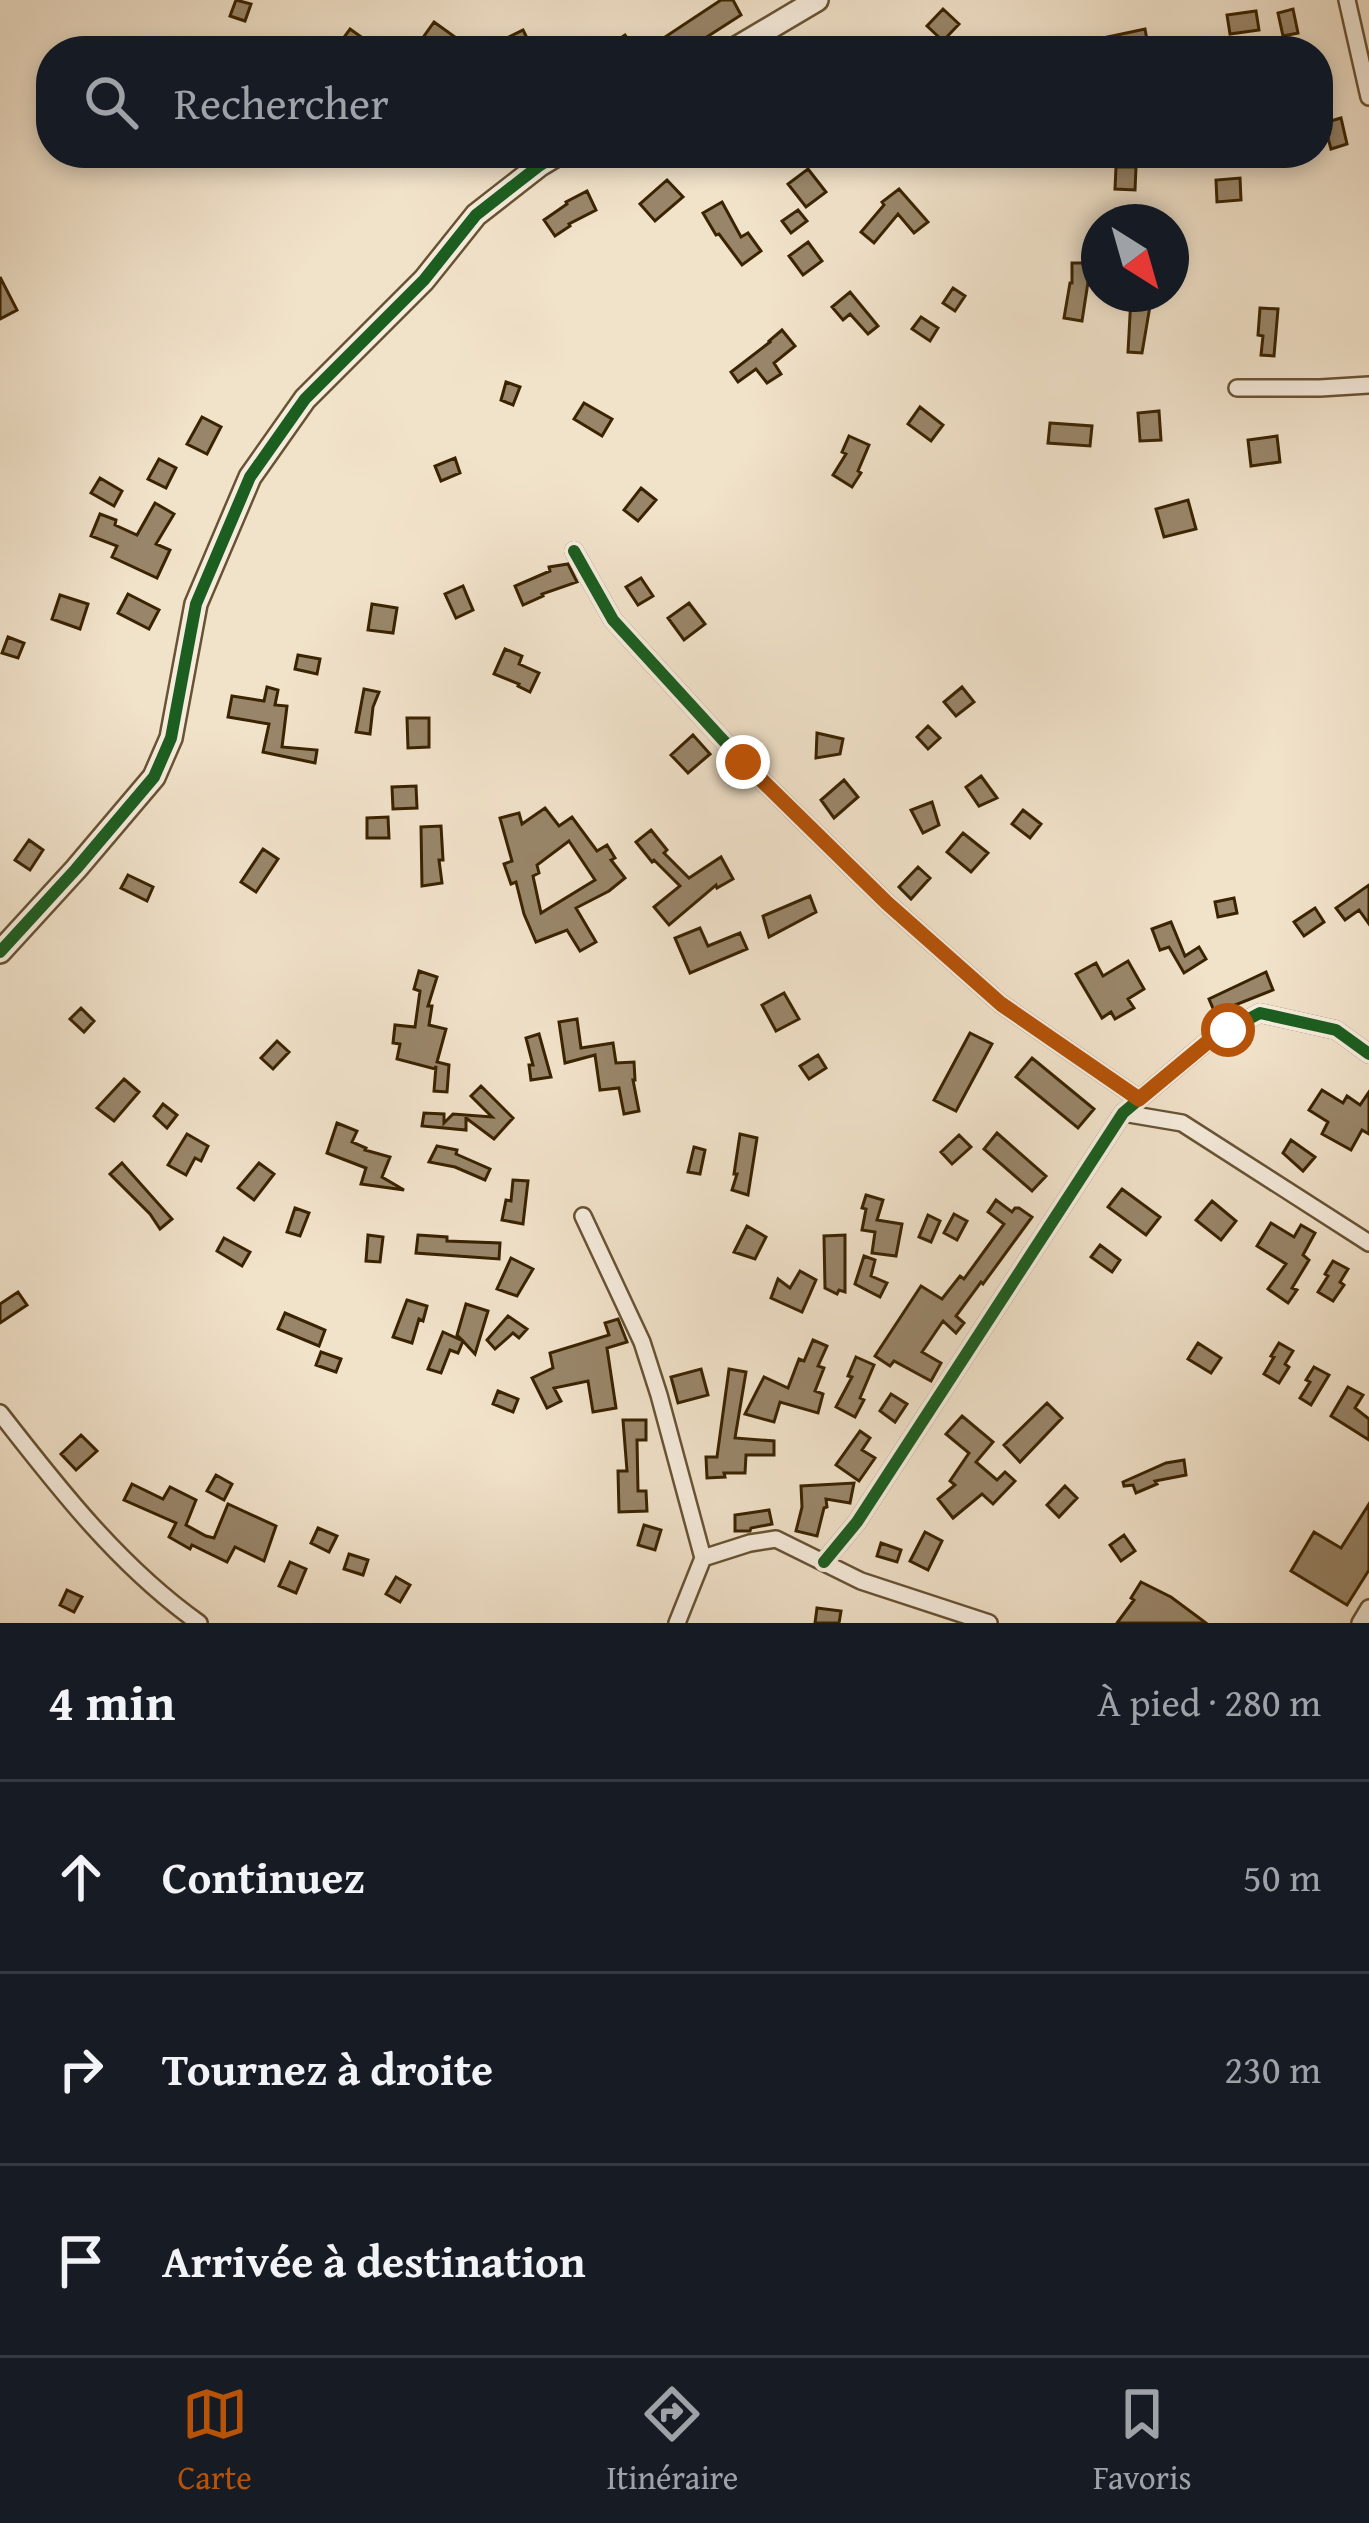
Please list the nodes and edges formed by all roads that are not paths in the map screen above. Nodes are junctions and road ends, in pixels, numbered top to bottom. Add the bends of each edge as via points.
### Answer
1 (817, 0) edge
2 (1347, 0) edge
3 (756, 36) edge
4 (1369, 97) edge
5 (540, 168) edge
6 (1369, 385) edge
7 (1237, 388) dead end
8 (574, 551) dead end
9 (0, 952) edge
10 (1369, 1054) edge
11 (1139, 1099) junction
12 (1123, 1113) junction
13 (583, 1216) dead end
14 (1369, 1243) edge
15 (0, 1413) edge
16 (704, 1558) junction
17 (824, 1562) junction
18 (1369, 1608) edge
19 (199, 1623) edge
20 (677, 1623) edge
21 (988, 1623) edge
22 (1360, 1623) edge

1 - 3 street
2 - 4 street
5 - 9 street via 476,215 424,280 304,399 250,477 196,604 171,738 154,777
6 - 7 street
8 - 11 street via 613,620 887,903 1001,1004
10 - 11 street via 1336,1030 1260,1013 1210,1040
11 - 12 street
12 - 14 street via 1182,1123
12 - 17 street
13 - 16 street via 642,1342
15 - 19 street via 112,1547
16 - 17 street via 776,1539
16 - 20 street
17 - 21 street
18 - 22 street

